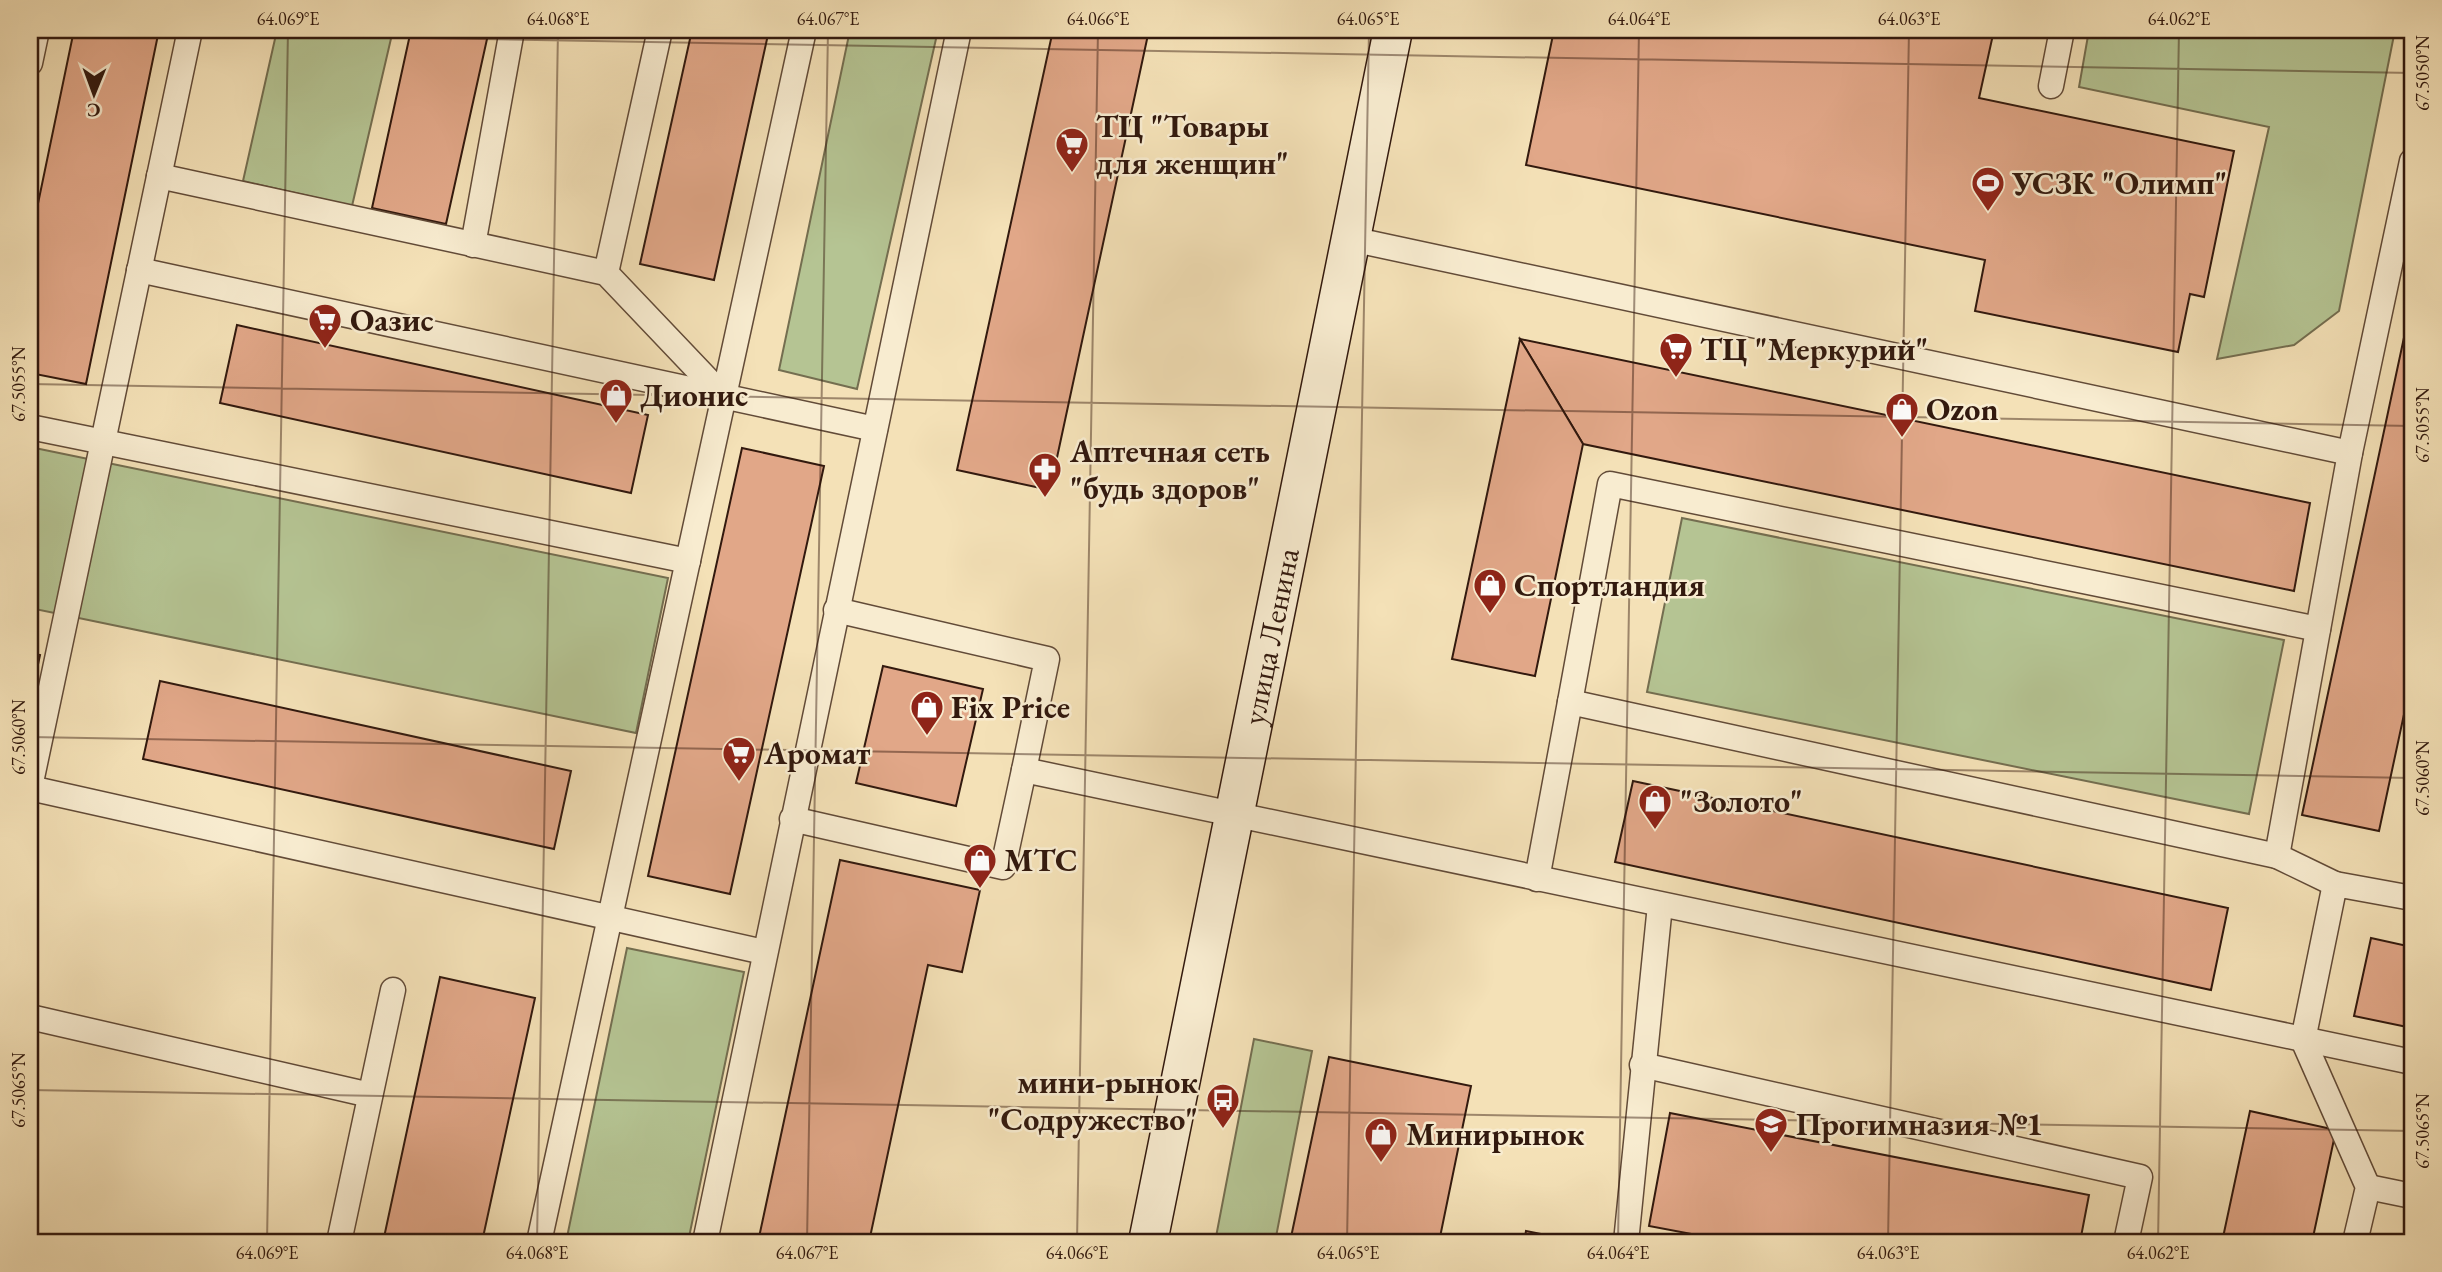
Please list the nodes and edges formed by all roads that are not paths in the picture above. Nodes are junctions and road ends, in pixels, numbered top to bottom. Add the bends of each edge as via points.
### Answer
1 (37, 30) edge
2 (190, 30) edge
3 (512, 30) edge
4 (660, 30) edge
5 (804, 30) edge
6 (959, 30) edge
7 (1393, 30) edge
8 (2062, 30) edge
9 (30, 63) edge
10 (2051, 86) dead end
11 (2412, 161) edge
12 (159, 176) junction
13 (1351, 239) junction
14 (473, 245) junction
15 (139, 270) junction
16 (606, 273) junction
17 (723, 396) junction
18 (30, 427) edge
19 (875, 429) junction
20 (103, 442) junction
21 (2350, 453) junction
22 (688, 561) junction
23 (836, 610) junction
24 (2318, 629) junction
25 (1570, 702) junction
26 (1024, 770) junction
27 (30, 787) edge
28 (1234, 816) junction
29 (792, 819) junction
30 (2277, 856) junction
31 (1537, 880) junction
32 (2334, 884) junction
33 (2412, 898) edge
34 (1660, 905) junction
35 (610, 918) junction
36 (764, 952) junction
37 (393, 990) dead end
38 (30, 1017) edge
39 (2303, 1040) junction
40 (2412, 1062) edge
41 (1642, 1065) junction
42 (370, 1095) junction
43 (2368, 1188) junction
44 (2412, 1196) edge
45 (339, 1242) edge
46 (539, 1242) edge
47 (705, 1242) edge
48 (1148, 1242) edge
49 (1626, 1242) edge
50 (2126, 1242) edge
51 (2356, 1242) edge

1 - 9 lane
2 - 12 lane
3 - 14 lane
4 - 16 lane
5 - 17 lane
6 - 19 lane
7 - 13 main road, улица Ленина
8 - 10 lane
11 - 21 lane
12 - 14 lane
12 - 15 lane
13 - 21 lane
13 - 28 main road, улица Ленина
14 - 16 lane
15 - 17 lane
15 - 20 lane
16 - 17 lane
17 - 19 lane
17 - 22 lane
18 - 20 lane
19 - 23 lane
20 - 22 lane
20 - 27 lane
21 - 24 lane
22 - 35 lane
23 - 26 lane via 1047,659
23 - 29 lane
24 - 25 lane via 1610,484
24 - 30 lane
25 - 30 lane
25 - 31 lane
26 - 28 lane
26 - 29 lane via 1003,867
27 - 35 lane
28 - 31 lane
28 - 48 main road, улица Ленина
29 - 36 lane
30 - 32 lane
31 - 34 lane
32 - 33 lane
32 - 39 lane
34 - 39 lane
34 - 41 lane
35 - 36 lane
35 - 46 lane
36 - 47 lane
37 - 42 lane
38 - 42 lane
39 - 40 lane
39 - 43 lane
41 - 49 lane
41 - 50 lane via 2140,1177
42 - 45 lane
43 - 44 lane
43 - 51 lane

